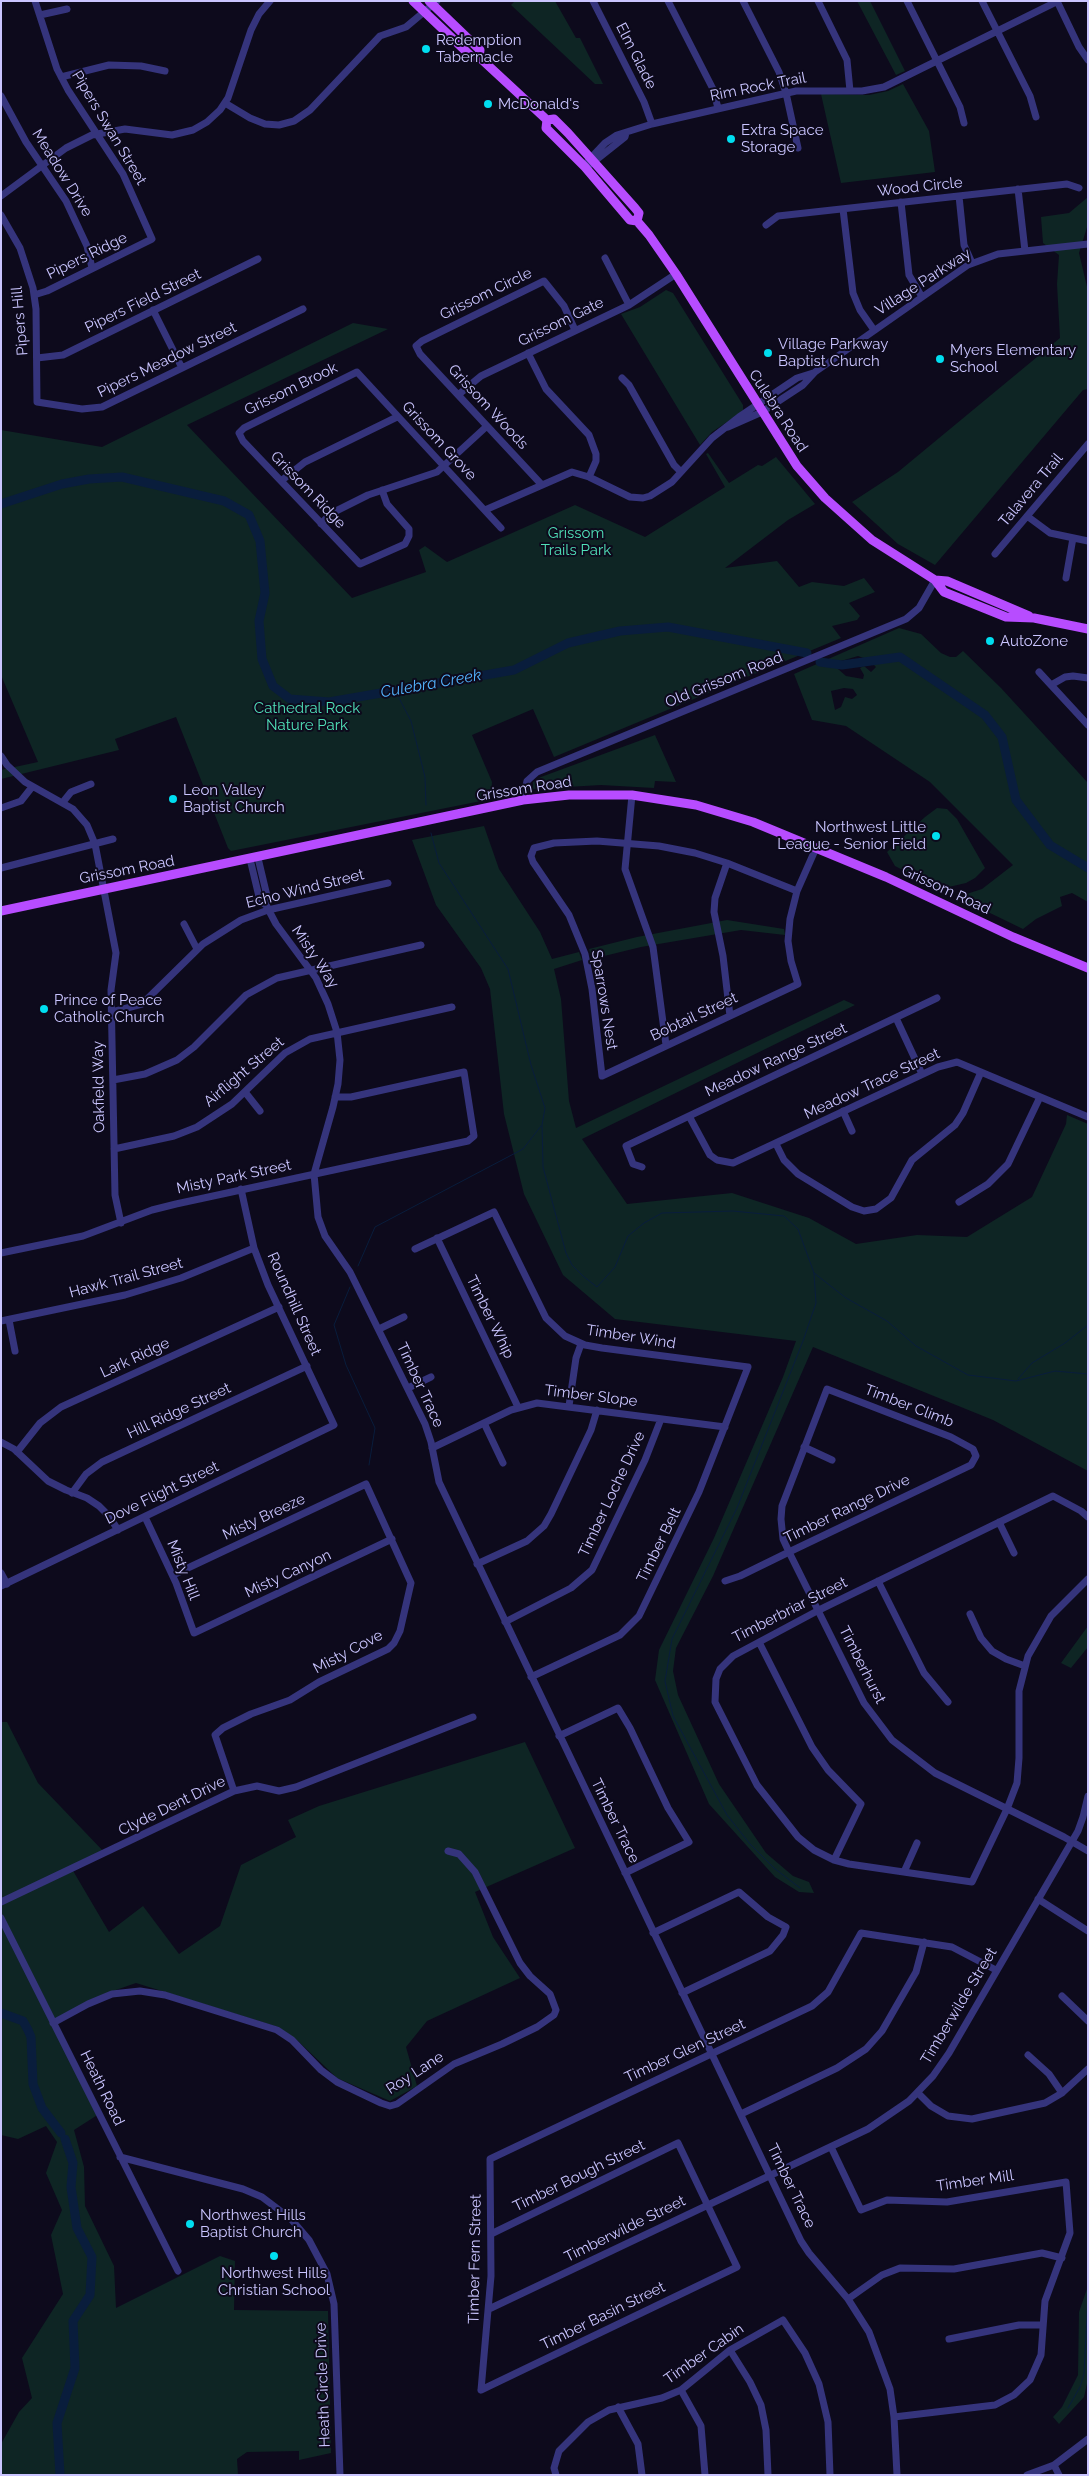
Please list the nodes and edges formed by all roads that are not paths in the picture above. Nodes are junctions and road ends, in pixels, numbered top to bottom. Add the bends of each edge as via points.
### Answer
1 (35, 1) edge
2 (270, 1) edge
3 (413, 1) edge
4 (593, 1) edge
5 (668, 1) edge
6 (743, 1) edge
7 (818, 1) edge
8 (907, 1) edge
9 (982, 1) edge
10 (1058, 1) edge
11 (432, 2) edge
12 (67, 10) dead end
13 (424, 11) junction
14 (40, 15) junction
15 (998, 31) junction
16 (479, 57) junction
17 (1088, 60) edge
18 (938, 61) junction
19 (165, 71) dead end
20 (61, 77) junction
21 (850, 91) junction
22 (786, 93) junction
23 (1, 96) edge
24 (225, 103) junction
25 (718, 108) junction
26 (1036, 118) dead end
27 (547, 120) junction
28 (964, 123) dead end
29 (652, 124) junction
30 (97, 133) junction
31 (798, 148) dead end
32 (593, 159) junction
33 (43, 165) junction
34 (585, 166) junction
35 (1079, 188) dead end
36 (1018, 189) junction
37 (1, 196) edge
38 (959, 196) junction
39 (901, 202) junction
40 (844, 209) junction
41 (1, 215) edge
42 (637, 221) junction
43 (766, 224) dead end
44 (152, 239) joint
45 (1088, 244) edge
46 (1025, 251) junction
47 (605, 258) dead end
48 (258, 259) dead end
49 (972, 263) junction
50 (92, 268) junction
51 (676, 274) junction
52 (34, 295) junction
53 (922, 297) junction
54 (629, 305) junction
55 (303, 309) dead end
56 (154, 310) junction
57 (575, 330) junction
58 (874, 330) junction
59 (416, 346) joint
60 (528, 353) junction
61 (37, 358) junction
62 (182, 368) junction
63 (357, 372) joint
64 (816, 372) junction
65 (622, 378) dead end
66 (458, 395) junction
67 (37, 402) joint
68 (756, 404) junction
69 (762, 412) junction
70 (397, 416) junction
71 (487, 426) junction
72 (728, 427) junction
73 (239, 433) joint
74 (1088, 444) edge
75 (444, 466) junction
76 (681, 472) junction
77 (589, 477) junction
78 (280, 481) junction
79 (541, 484) junction
80 (382, 490) junction
81 (485, 510) junction
82 (1027, 516) junction
83 (321, 524) junction
84 (501, 528) dead end
85 (1073, 538) junction
86 (1088, 541) edge
87 (995, 554) dead end
88 (1066, 578) dead end
89 (934, 580) junction
90 (1088, 629) edge
91 (1039, 672) dead end
92 (1088, 678) edge
93 (1052, 685) junction
94 (1088, 725) edge
95 (1, 756) edge
96 (91, 784) dead end
97 (32, 787) junction
98 (632, 795) junction
99 (523, 800) junction
100 (63, 802) junction
101 (1, 808) edge
102 (113, 839) dead end
103 (627, 842) junction
104 (94, 844) junction
105 (816, 848) junction
106 (254, 858) junction
107 (727, 863) junction
108 (1, 868) edge
109 (388, 883) dead end
110 (105, 888) junction
111 (797, 892) junction
112 (267, 907) junction
113 (1, 911) edge
114 (184, 924) dead end
115 (421, 945) dead end
116 (197, 949) junction
117 (1088, 968) edge
118 (309, 969) junction
119 (938, 998) dead end
120 (452, 1007) dead end
121 (112, 1012) junction
122 (730, 1016) junction
123 (896, 1018) junction
124 (337, 1032) junction
125 (666, 1045) junction
126 (981, 1072) junction
127 (922, 1074) junction
128 (602, 1076) joint
129 (113, 1080) junction
130 (245, 1092) junction
131 (335, 1097) junction
132 (1040, 1097) junction
133 (260, 1112) dead end
134 (843, 1112) junction
135 (689, 1116) junction
136 (1088, 1117) edge
137 (852, 1131) dead end
138 (776, 1144) junction
139 (114, 1148) junction
140 (642, 1167) dead end
141 (314, 1174) junction
142 (241, 1189) junction
143 (959, 1202) dead end
144 (120, 1223) junction
145 (437, 1238) junction
146 (254, 1248) junction
147 (415, 1249) dead end
148 (1, 1253) edge
149 (278, 1307) junction
150 (404, 1317) dead end
151 (5, 1321) edge
152 (379, 1329) junction
153 (581, 1344) junction
154 (15, 1351) dead end
155 (307, 1366) junction
156 (748, 1367) joint
157 (431, 1377) dead end
158 (408, 1388) junction
159 (827, 1388) joint
160 (569, 1406) junction
161 (518, 1407) junction
162 (597, 1410) junction
163 (661, 1419) junction
164 (484, 1423) junction
165 (334, 1425) joint
166 (725, 1427) junction
167 (1, 1442) edge
168 (804, 1447) junction
169 (432, 1448) junction
170 (17, 1452) junction
171 (976, 1456) joint
172 (832, 1460) dead end
173 (502, 1462) dead end
174 (366, 1484) joint
175 (72, 1492) junction
176 (145, 1517) junction
177 (1088, 1517) edge
178 (999, 1522) junction
179 (118, 1530) junction
180 (392, 1539) junction
181 (789, 1552) junction
182 (1014, 1553) dead end
183 (477, 1564) junction
184 (1, 1573) edge
185 (173, 1575) junction
186 (1088, 1579) edge
187 (878, 1581) junction
188 (725, 1582) dead end
189 (4, 1585) edge
190 (818, 1610) junction
191 (970, 1614) dead end
192 (505, 1622) junction
193 (194, 1633) joint
194 (759, 1642) junction
195 (1025, 1666) junction
196 (531, 1678) junction
197 (948, 1702) dead end
198 (473, 1717) dead end
199 (559, 1736) junction
200 (234, 1791) junction
201 (1088, 1796) edge
202 (1007, 1809) junction
203 (1071, 1841) junction
204 (917, 1842) dead end
205 (448, 1851) dead end
206 (1088, 1852) edge
207 (834, 1860) junction
208 (624, 1872) junction
209 (904, 1872) junction
210 (1038, 1899) junction
211 (1, 1902) edge
212 (1, 1918) edge
213 (1088, 1931) edge
214 (653, 1932) junction
215 (924, 1942) junction
216 (996, 1970) junction
217 (682, 1993) junction
218 (1062, 1996) dead end
219 (1088, 2021) edge
220 (54, 2022) junction
221 (712, 2054) junction
222 (1028, 2055) dead end
223 (1088, 2069) edge
224 (918, 2093) junction
225 (1062, 2093) junction
226 (741, 2114) junction
227 (831, 2147) junction
228 (120, 2157) junction
229 (490, 2159) joint
230 (770, 2176) junction
231 (708, 2205) junction
232 (491, 2234) junction
233 (1062, 2258) junction
234 (178, 2271) dead end
235 (848, 2299) junction
236 (489, 2309) junction
237 (1043, 2325) junction
238 (949, 2338) dead end
239 (730, 2350) junction
240 (481, 2390) joint
241 (681, 2390) junction
242 (618, 2407) junction
243 (894, 2417) junction
244 (1088, 2439) edge
245 (1054, 2465) junction
246 (340, 2475) edge
247 (556, 2475) edge
248 (642, 2475) edge
249 (705, 2475) edge
250 (768, 2475) edge
251 (830, 2475) edge
252 (896, 2475) edge
253 (1027, 2475) edge
254 (1059, 2475) edge

1 - 14 street, Pipers Swan Street
2 - 24 street via 251,30
3 - 13 main road, Culebra Road
4 - 29 street, Elm Glade
5 - 25 street via 713,90
6 - 22 street via 779,72
7 - 21 street via 847,60
8 - 18 street
9 - 15 street
10 - 15 street, Rim Rock Trail
10 - 17 street
11 - 13 street
11 - 16 main road, Culebra Road via 480,50
12 - 14 street
13 - 16 main road, Culebra Road via 472,57
13 - 24 street via 406,26 377,38 310,110 294,121 264,124
14 - 20 street, Pipers Swan Street
15 - 18 street, Rim Rock Trail
15 - 26 street via 1032,101
16 - 27 main road, Culebra Road
18 - 21 street, Rim Rock Trail via 884,87
18 - 28 street
19 - 20 street via 142,66 109,65
20 - 30 street, Pipers Swan Street
21 - 22 street, Rim Rock Trail via 806,89
22 - 25 street, Rim Rock Trail
22 - 31 street
23 - 33 street, Meadow Drive
24 - 30 street via 207,122 183,133 162,135 125,130
25 - 29 street, Rim Rock Trail
27 - 32 main road, Culebra Road via 554,119
27 - 34 main road, Culebra Road via 546,128
29 - 32 street, Rim Rock Trail via 610,140
30 - 33 street via 75,142
30 - 44 street, Pipers Swan Street via 127,182
32 - 34 street, Rim Rock Trail
32 - 42 main road, Culebra Road via 639,213
33 - 37 street
33 - 50 street, Meadow Drive via 80,228
34 - 42 main road, Culebra Road via 630,220
35 - 36 street, Wood Circle via 1067,184
36 - 38 street, Wood Circle
36 - 46 street
38 - 39 street, Wood Circle
38 - 49 street via 964,245
39 - 40 street, Wood Circle
39 - 53 street via 909,275
40 - 43 street, Wood Circle via 778,216
40 - 58 street via 853,293
41 - 52 street, Pipers Hill via 20,248
42 - 51 main road, Culebra Road
44 - 50 street, Pipers Ridge
45 - 46 street, Village Parkway
46 - 49 street, Village Parkway via 989,256
47 - 54 street
48 - 56 street, Pipers Field Street
49 - 53 street, Village Parkway
50 - 52 street, Pipers Ridge
51 - 54 street, Grissom Gate
51 - 68 main road, Culebra Road
52 - 61 street, Pipers Hill
53 - 58 street, Village Parkway
54 - 57 street, Grissom Gate
55 - 62 street, Pipers Meadow Street
56 - 61 street, Pipers Field Street via 63,355
56 - 62 street
57 - 59 street, Grissom Circle via 564,306 544,281
57 - 60 street, Grissom Gate
58 - 64 street, Village Parkway
59 - 66 street, Grissom Woods
60 - 66 street, Grissom Gate via 482,376
60 - 77 street via 553,398 589,435 596,454
61 - 67 street, Pipers Hill
62 - 67 street, Pipers Meadow Street via 97,408 82,410
63 - 70 street, Grissom Grove
63 - 73 street, Grissom Brook
64 - 68 street, Village Parkway via 797,378
64 - 69 street, Village Parkway via 803,385
65 - 76 street
66 - 71 street, Grissom Woods
68 - 69 main road, Culebra Road
68 - 72 street, Village Parkway
69 - 72 street, Village Parkway
69 - 89 main road, Culebra Road via 797,466 826,498 878,544
70 - 75 street, Grissom Grove
70 - 78 street via 305,462
71 - 75 street
71 - 79 street, Grissom Woods
72 - 76 street via 712,438
73 - 78 street, Grissom Ridge via 243,442
74 - 82 street, Talavera Trail
75 - 80 street via 428,477
75 - 81 street, Grissom Grove
76 - 77 street via 672,482 643,498 630,497
77 - 79 street via 572,472
78 - 83 street, Grissom Ridge
79 - 81 street
80 - 83 street via 330,514
80 - 83 street, Grissom Ridge via 387,504 408,529 405,544 360,564
81 - 84 street, Grissom Grove
82 - 85 street via 1050,533
82 - 87 street, Talavera Trail
85 - 86 street
85 - 88 street
89 - 90 main road, Culebra Road via 944,592 1006,616
89 - 99 street, Old Grissom Road via 920,608 910,617 538,772 527,781
91 - 93 street
92 - 93 street via 1065,677
93 - 94 street
95 - 97 street, Oakfield Way
96 - 100 street via 71,792
97 - 100 street, Oakfield Way
97 - 101 street via 21,801
98 - 99 main road, Grissom Road via 569,795
98 - 103 street
98 - 105 main road, Grissom Road via 715,809
99 - 106 main road, Grissom Road
100 - 104 street, Oakfield Way via 87,825
102 - 104 street
103 - 107 street via 695,853
103 - 125 street via 625,869 653,947
103 - 128 street, Sparrows Nest via 554,843 537,846 533,852 533,862 569,915 585,954
104 - 108 street
104 - 110 street, Oakfield Way
105 - 111 street
105 - 117 main road, Grissom Road
106 - 110 main road, Grissom Road
106 - 112 street, Misty Way via 268,900
107 - 111 street
107 - 122 street via 715,898 714,912
109 - 112 street, Echo Wind Street
110 - 113 main road, Grissom Road
110 - 121 street, Oakfield Way via 116,953
111 - 122 street, Bobtail Street via 788,941 798,984
112 - 116 street, Echo Wind Street via 227,926
112 - 118 street, Misty Way
114 - 116 street
115 - 118 street
116 - 121 street, Echo Wind Street via 142,1004
118 - 124 street, Misty Way via 328,1004
118 - 129 street via 254,989 194,1047 166,1066 146,1074
119 - 123 street, Meadow Range Street
120 - 124 street, Airflight Street
121 - 129 street, Oakfield Way
122 - 125 street, Bobtail Street
123 - 127 street
123 - 135 street, Meadow Range Street
124 - 130 street, Airflight Street via 292,1048
124 - 131 street, Misty Way via 340,1060
125 - 128 street, Bobtail Street
126 - 127 street, Meadow Trace Street via 962,1063 949,1062
126 - 132 street, Meadow Trace Street
126 - 138 street via 955,1125 912,1160 891,1198 876,1209 864,1211 852,1207 798,1174 784,1160
127 - 134 street, Meadow Trace Street
129 - 139 street, Oakfield Way
130 - 133 street
130 - 139 street, Airflight Street via 220,1113 188,1131
131 - 141 street, Misty Way
131 - 141 street, Misty Park Street via 351,1097 464,1072 474,1136 468,1141
132 - 136 street, Meadow Trace Street
132 - 143 street via 1008,1164 988,1184
134 - 137 street
134 - 138 street, Meadow Trace Street
135 - 138 street, Meadow Trace Street via 704,1148 717,1160 739,1161
135 - 140 street, Meadow Range Street via 626,1146 634,1164
139 - 144 street, Oakfield Way via 115,1195
141 - 142 street, Misty Park Street
141 - 152 street, Timber Trace via 318,1216 324,1236 350,1272
142 - 144 street, Misty Park Street via 152,1210
142 - 146 street, Roundhill Street
144 - 148 street, Misty Park Street via 83,1236
145 - 147 street
145 - 153 street, Timber Wind via 494,1212 546,1318 561,1334
145 - 161 street, Timber Whip
146 - 149 street, Roundhill Street
146 - 151 street, Hawk Trail Street via 181,1278 125,1295
149 - 155 street, Roundhill Street
149 - 170 street, Lark Ridge via 61,1407 40,1423
150 - 152 street
151 - 154 street
152 - 158 street, Timber Trace
153 - 156 street, Timber Wind
153 - 160 street
155 - 165 street, Roundhill Street
155 - 175 street, Hill Ridge Street via 102,1462 86,1474
156 - 166 street, Timber Belt
157 - 158 street
158 - 169 street, Timber Trace
159 - 168 street, Timberhurst
159 - 171 street, Timber Climb via 951,1437 973,1449
160 - 161 street, Timber Slope via 537,1403
160 - 162 street, Timber Slope
161 - 164 street, Timber Slope
162 - 163 street, Timber Slope
162 - 183 street via 583,1447 544,1526 527,1541
163 - 166 street, Timber Slope
163 - 192 street, Timber Loche Drive via 592,1570 571,1588
164 - 169 street, Timber Slope
164 - 173 street
165 - 176 street, Dove Flight Street
166 - 196 street, Timber Belt via 699,1492 635,1622 614,1638
167 - 170 street
168 - 172 street
168 - 181 street, Timberhurst via 781,1512 782,1533
169 - 183 street, Timber Trace via 439,1482
170 - 175 street via 48,1481
171 - 181 street, Timber Range Drive via 971,1465
174 - 180 street, Misty Cove
174 - 185 street, Misty Breeze
175 - 179 street via 99,1506
176 - 179 street, Dove Flight Street
176 - 185 street, Misty Hill
177 - 178 street, Timberbriar Street via 1053,1496
178 - 182 street
178 - 187 street, Timberbriar Street
179 - 189 street, Dove Flight Street
180 - 193 street, Misty Canyon
180 - 200 street, Misty Cove via 411,1583 397,1638 388,1649 319,1682 290,1700 251,1714 215,1735
181 - 188 street, Timber Range Drive
181 - 190 street, Timberhurst
183 - 192 street, Timber Trace
184 - 189 street
185 - 193 street, Misty Hill
186 - 195 street via 1051,1616 1034,1642
187 - 190 street, Timberbriar Street
187 - 197 street via 924,1673
190 - 194 street, Timberbriar Street
190 - 202 street, Timberhurst via 864,1703 892,1740 929,1770
191 - 195 street via 981,1638 992,1651
192 - 196 street, Timber Trace
194 - 207 street via 812,1748 861,1804
194 - 207 street, Timberbriar Street via 725,1662 716,1679 715,1702 746,1767 766,1798 806,1844
195 - 202 street via 1018,1704 1019,1773
196 - 199 street, Timber Trace
198 - 200 street, Clyde Dent Drive via 296,1787 279,1791 257,1786
199 - 208 street, Timber Trace
199 - 208 street via 618,1708 668,1808 689,1842
200 - 211 street, Clyde Dent Drive
201 - 203 street, Timberwilde Street via 1083,1817
202 - 203 street, Timberhurst
202 - 209 street, Timberbriar Street via 972,1882
203 - 206 street, Timberhurst
203 - 210 street, Timberwilde Street
204 - 209 street
205 - 220 street, Roy Lane via 458,1854 475,1872 520,1963 550,1994 556,2010 554,2015 537,2026 454,2064 398,2104 381,2103 337,2082 277,2030 165,1995 140,1991 113,1994
207 - 209 street, Timberbriar Street
208 - 214 street, Timber Trace
210 - 213 street
210 - 216 street, Timberwilde Street
212 - 220 street, Heath Road
214 - 217 street, Timber Trace
214 - 217 street via 739,1892 786,1927 770,1951
215 - 216 street via 959,1949
215 - 221 street, Timber Glen Street via 861,1933 821,1999
215 - 226 street via 916,1972 882,2031 866,2049 837,2068
216 - 224 street, Timberwilde Street via 948,2053
217 - 221 street, Timber Trace
218 - 219 street
220 - 228 street, Heath Road
221 - 226 street, Timber Trace
221 - 229 street, Timber Glen Street
222 - 225 street via 1049,2074
223 - 225 street
224 - 225 street via 939,2112 962,2119 1038,2106
224 - 227 street, Timberwilde Street via 887,2118
226 - 230 street, Timber Trace
227 - 230 street, Timberwilde Street
227 - 233 street, Timber Mill via 861,2210 894,2199 947,2202 1066,2182 1070,2227
228 - 234 street, Heath Road
228 - 246 street, Heath Circle Drive via 249,2191 277,2208 309,2240 327,2274 334,2304
229 - 232 street, Timber Fern Street
230 - 231 street, Timberwilde Street
230 - 235 street, Timber Trace via 809,2253
231 - 232 street, Timber Bough Street via 678,2143
231 - 236 street, Timberwilde Street
231 - 240 street, Timber Basin Street via 737,2267
232 - 236 street, Timber Fern Street
233 - 235 street via 1042,2253 954,2269 900,2268 882,2275
233 - 237 street via 1045,2301
235 - 243 street, Timber Trace via 869,2332 879,2356 890,2389
236 - 240 street, Timber Fern Street
237 - 238 street via 1018,2325
237 - 243 street via 1042,2348 1036,2369 1025,2386 1008,2399 988,2407
239 - 241 street, Timber Cabin
239 - 250 street via 760,2405 766,2430
239 - 251 street, Timber Cabin via 783,2320 805,2354 819,2384 828,2422
241 - 242 street, Timber Cabin via 652,2401
241 - 249 street via 701,2426
242 - 247 street, Timber Cabin via 588,2422 563,2447 555,2460
242 - 248 street via 638,2444
243 - 252 street, Timber Trace
244 - 245 street
245 - 253 street
245 - 254 street

